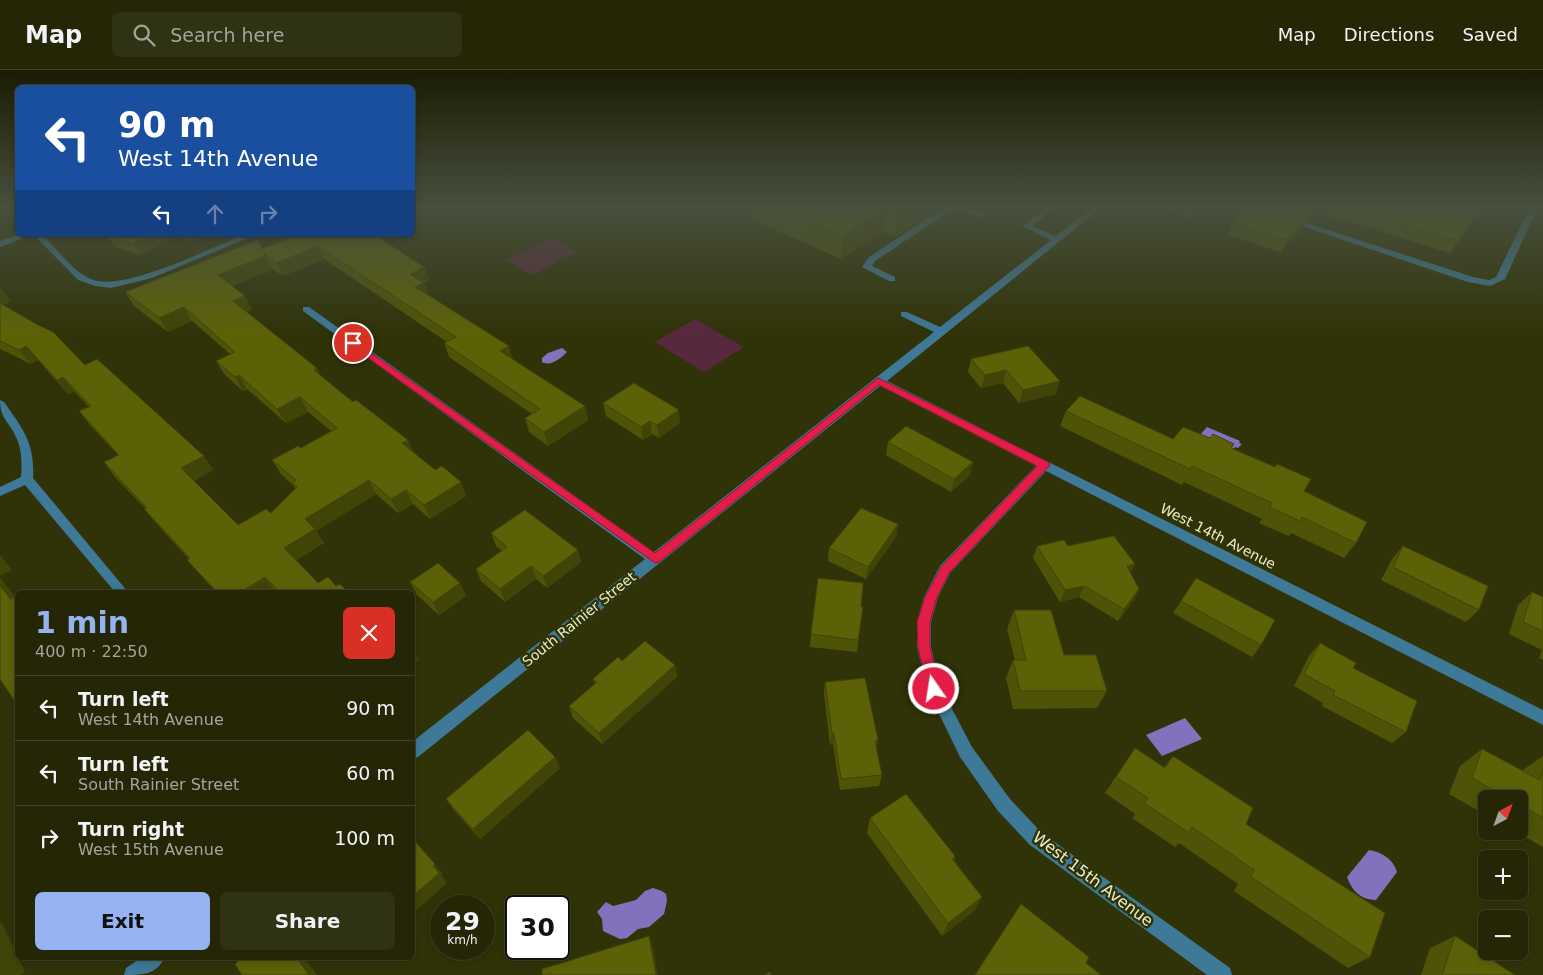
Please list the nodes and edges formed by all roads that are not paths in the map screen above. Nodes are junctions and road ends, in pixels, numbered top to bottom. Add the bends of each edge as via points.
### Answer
1 (53, 249) edge
2 (216, 249) edge
3 (887, 249) edge
4 (1044, 249) edge
5 (1376, 249) edge
6 (1514, 249) edge
7 (892, 279) dead end
8 (306, 309) dead end
9 (904, 314) dead end
10 (940, 331) junction
11 (878, 381) junction
12 (0, 404) edge
13 (1044, 465) junction
14 (27, 479) junction
15 (0, 492) edge
16 (655, 559) junction
17 (120, 590) edge
18 (1543, 718) edge
19 (415, 750) edge
20 (152, 960) edge
21 (133, 975) edge
22 (1223, 975) edge

1 - 2 street via 87,281 110,285 150,276
3 - 7 street via 872,259 868,267
4 - 10 street, South Rainier Street
5 - 6 street via 1470,280 1490,283 1500,279
8 - 16 street
9 - 10 street
10 - 11 street, South Rainier Street
11 - 13 street, West 14th Avenue
11 - 16 street, South Rainier Street
12 - 14 street via 26,442 29,458
13 - 18 street, West 14th Avenue
13 - 22 street, West 15th Avenue via 945,570 931,597 924,622 924,647 934,689 966,752 1004,805 1036,839
14 - 15 street
14 - 17 street
16 - 19 street, South Rainier Street
20 - 21 street

